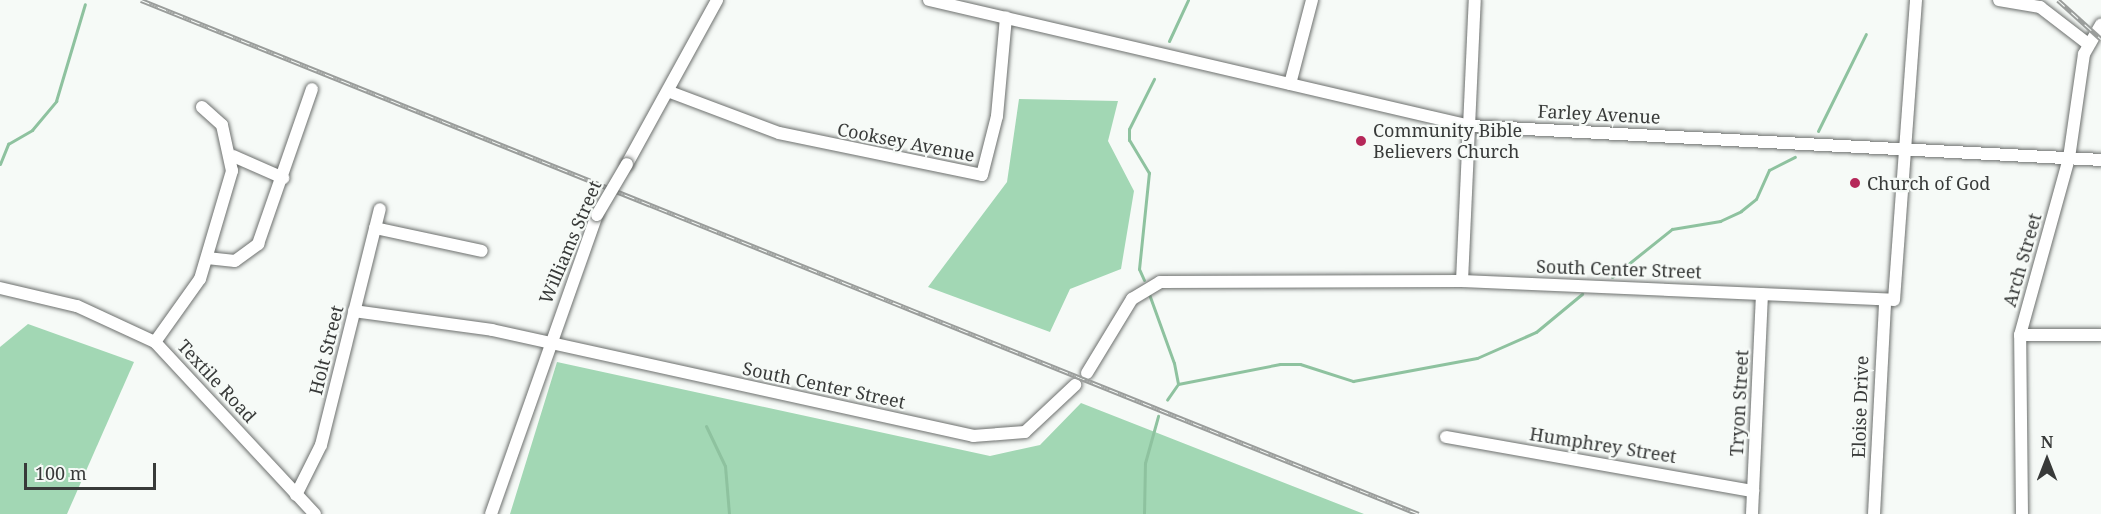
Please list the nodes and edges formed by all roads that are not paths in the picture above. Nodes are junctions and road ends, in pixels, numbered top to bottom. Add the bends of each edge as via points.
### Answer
1 (717, 0) edge
2 (929, 0) edge
3 (1312, 0) edge
4 (1475, 0) edge
5 (1916, 0) edge
6 (1999, 0) edge
7 (1006, 17) junction
8 (2101, 24) edge
9 (2086, 43) junction
10 (1290, 84) junction
11 (312, 89) dead end
12 (670, 93) junction
13 (202, 107) dead end
14 (1470, 126) junction
15 (1906, 148) junction
16 (233, 156) junction
17 (2069, 158) junction
18 (2101, 160) edge
19 (283, 178) junction
20 (380, 209) dead end
21 (375, 228) junction
22 (482, 251) dead end
23 (207, 258) junction
24 (1462, 281) junction
25 (0, 288) edge
26 (1762, 294) junction
27 (1885, 301) junction
28 (354, 311) junction
29 (2101, 334) edge
30 (2020, 335) junction
31 (155, 342) junction
32 (548, 345) junction
33 (1087, 373) dead end
34 (1075, 385) dead end
35 (1446, 437) dead end
36 (1753, 491) junction
37 (296, 495) junction
38 (315, 514) edge
39 (491, 514) edge
40 (1752, 514) edge
41 (1874, 514) edge
42 (2022, 514) edge

1 - 12 street, Williams Street
2 - 7 street, Farley Avenue
3 - 10 street
4 - 14 street
5 - 15 street
6 - 9 street via 2040,7
7 - 10 street, Farley Avenue
7 - 12 street, Cooksey Avenue via 996,116 982,175 779,134
8 - 9 street, Arch Street
9 - 17 street, Arch Street
10 - 14 street, Farley Avenue
11 - 19 street
12 - 32 street, Williams Street, bridge via 597,215
13 - 16 street via 222,125
14 - 15 street, Farley Avenue
14 - 24 street
15 - 17 street, Farley Avenue
15 - 27 street via 1898,294
16 - 19 street
16 - 23 street
17 - 18 street, Farley Avenue
17 - 30 street, Arch Street
19 - 23 street via 252,251 225,263
20 - 21 street, Holt Street
21 - 22 street
21 - 28 street, Holt Street
23 - 31 street via 195,288
24 - 26 street, South Center Street
24 - 33 street, South Center Street via 1160,282 1132,299
25 - 31 street, Textile Road via 76,306
26 - 27 street, South Center Street
26 - 36 street, Tryon Street
27 - 41 street, Eloise Drive
28 - 32 street, South Center Street via 442,320
28 - 37 street, Holt Street via 321,444
29 - 30 street
30 - 42 street, Arch Street
31 - 37 street, Textile Road via 207,392
32 - 34 street, South Center Street via 990,437 1033,427
32 - 39 street, Williams Street
35 - 36 street, Humphrey Street
36 - 40 street, Tryon Street
37 - 38 street, Textile Road

